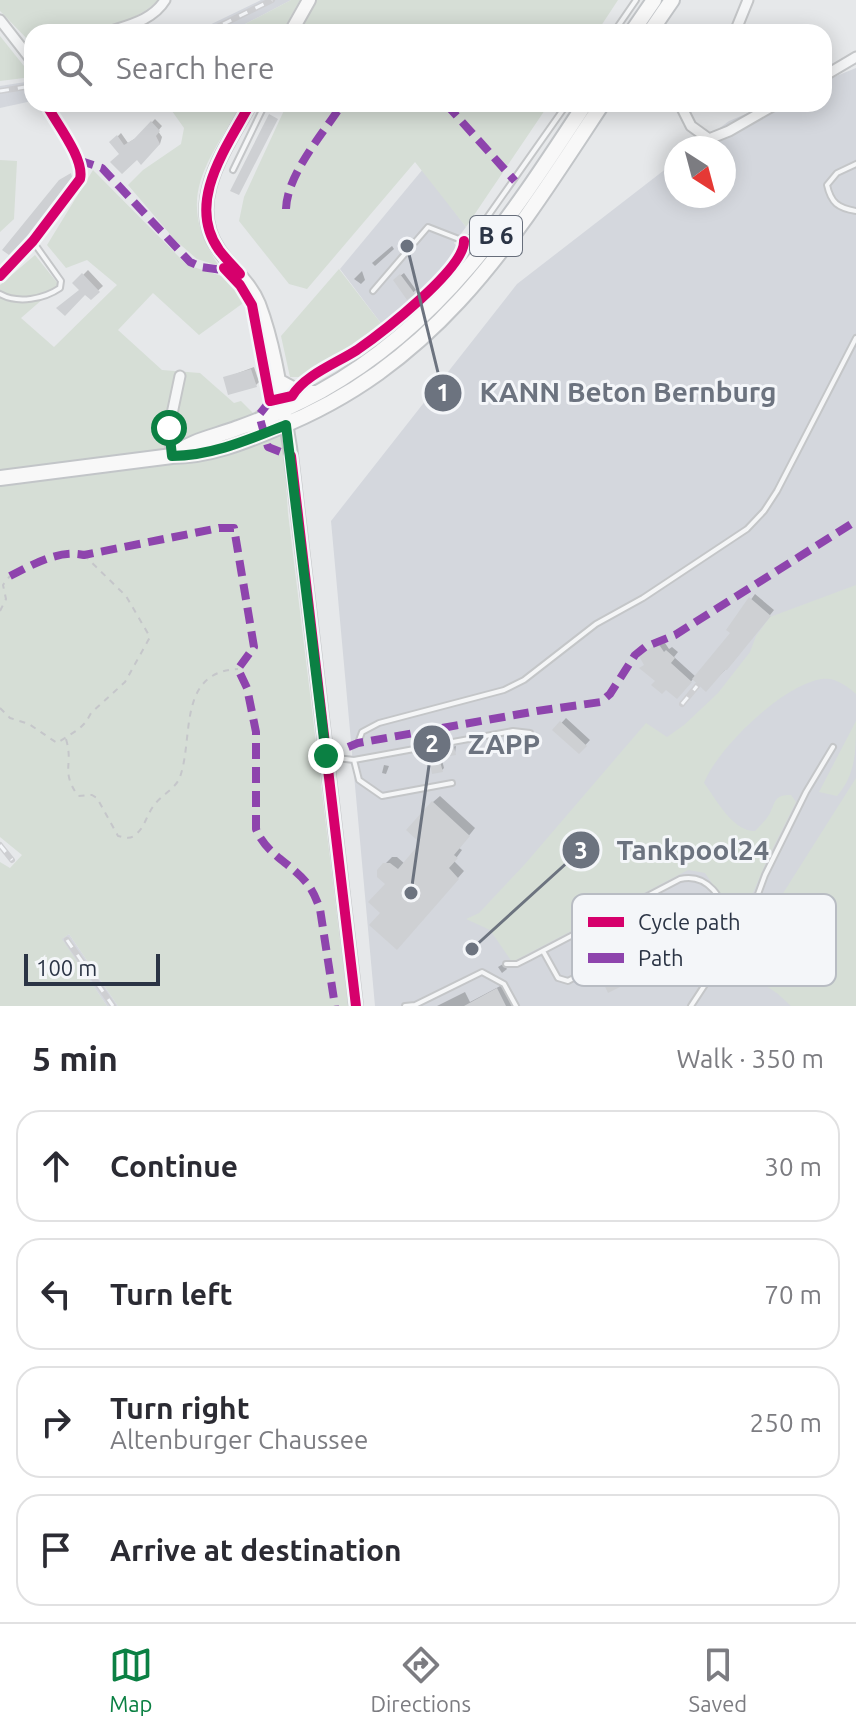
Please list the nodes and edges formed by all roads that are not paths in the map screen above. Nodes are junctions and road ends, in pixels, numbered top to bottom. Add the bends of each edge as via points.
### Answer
1 (165, 0) edge
2 (309, 0) edge
3 (636, 0) edge
4 (654, 0) edge
5 (672, 0) edge
6 (748, 0) edge
7 (0, 20) edge
8 (130, 24) edge
9 (296, 24) edge
10 (620, 24) edge
11 (638, 24) edge
12 (656, 24) edge
13 (738, 24) edge
14 (24, 51) edge
15 (856, 57) edge
16 (832, 71) edge
17 (50, 112) edge
18 (246, 112) edge
19 (261, 112) edge
20 (561, 112) edge
21 (580, 112) edge
22 (597, 112) edge
23 (684, 112) edge
24 (762, 112) edge
25 (856, 164) edge
26 (233, 170) dead end
27 (856, 211) edge
28 (33, 241) junction
29 (0, 276) edge
30 (373, 291) dead end
31 (0, 294) edge
32 (856, 338) edge
33 (180, 376) dead end
34 (278, 380) junction
35 (320, 392) junction
36 (285, 417) junction
37 (172, 456) junction
38 (0, 478) edge
39 (530, 733) dead end
40 (358, 743) dead end
41 (833, 747) dead end
42 (326, 756) junction
43 (354, 760) junction
44 (452, 783) dead end
45 (651, 894) edge
46 (715, 894) edge
47 (758, 894) edge
48 (572, 936) edge
49 (543, 951) junction
50 (506, 964) dead end
51 (572, 979) edge
52 (704, 986) edge
53 (356, 1006) edge
54 (405, 1006) edge
55 (516, 1006) edge
56 (691, 1006) edge

1 - 8 street via 155,13
2 - 9 main road
3 - 10 lane
4 - 11 main road
5 - 12 main road
6 - 13 street
7 - 14 street
15 - 16 street
17 - 28 street via 82,171
18 - 34 main road via 214,170 206,211 219,250 258,301
19 - 26 lane
20 - 30 lane via 474,236 464,241 428,227
21 - 35 main road, B 6 via 502,228 432,310
22 - 36 main road, B 6 via 509,242 446,316 373,377 318,411
23 - 24 street via 691,126 709,139
25 - 27 lane via 827,185 840,209
28 - 29 street
28 - 31 lane via 61,281 60,288 26,299
32 - 40 lane via 777,491 747,529 596,624 524,680 379,723 362,732
33 - 37 street via 169,428
34 - 35 main road via 300,392
34 - 36 main road
35 - 36 main road, B 6
36 - 37 main road, B 6 via 228,447
36 - 42 main road
37 - 38 main road, B 6
39 - 43 lane via 513,731
41 - 47 lane
42 - 43 lane
42 - 53 main road
43 - 44 lane via 359,780 382,796
45 - 46 lane via 691,877 703,879
48 - 49 lane
49 - 50 lane
49 - 51 lane via 558,978
52 - 56 lane
54 - 55 lane via 482,972 504,984

